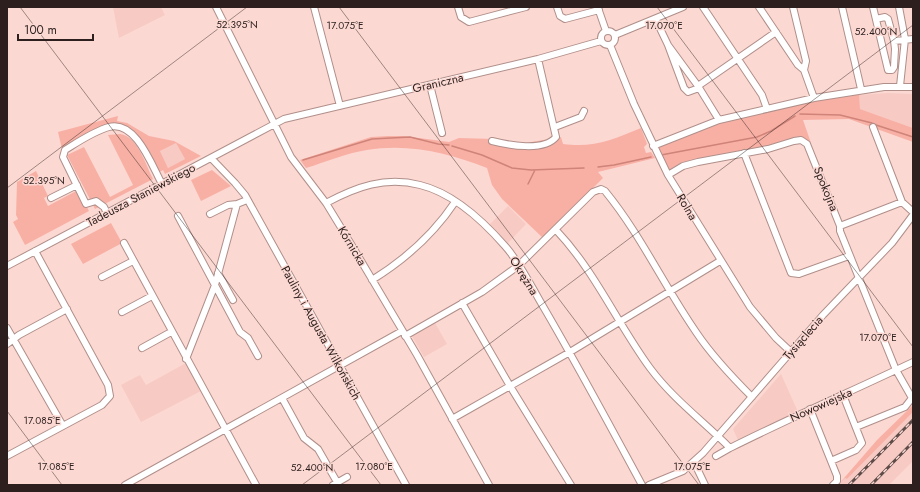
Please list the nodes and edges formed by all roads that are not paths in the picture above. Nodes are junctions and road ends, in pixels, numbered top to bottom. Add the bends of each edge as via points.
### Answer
1 (216, 7) edge
2 (314, 7) edge
3 (458, 7) edge
4 (526, 7) edge
5 (557, 7) edge
6 (683, 7) edge
7 (703, 7) edge
8 (759, 7) edge
9 (793, 7) edge
10 (842, 7) edge
11 (873, 7) edge
12 (899, 7) edge
13 (598, 9) edge
14 (876, 19) junction
15 (656, 20) junction
16 (606, 31) junction
17 (776, 32) junction
18 (615, 36) junction
19 (913, 39) edge
20 (905, 40) junction
21 (601, 41) junction
22 (894, 41) junction
23 (610, 44) junction
24 (668, 45) junction
25 (538, 59) junction
26 (737, 59) junction
27 (804, 70) junction
28 (430, 85) junction
29 (900, 86) junction
30 (699, 87) junction
31 (913, 87) edge
32 (861, 89) junction
33 (814, 98) junction
34 (340, 106) junction
35 (767, 109) junction
36 (584, 112) dead end
37 (719, 120) junction
38 (275, 124) junction
39 (555, 127) junction
40 (873, 127) dead end
41 (442, 133) dead end
42 (492, 141) dead end
43 (653, 146) junction
44 (744, 153) junction
45 (211, 158) junction
46 (668, 175) junction
47 (162, 184) junction
48 (76, 185) junction
49 (51, 198) dead end
50 (248, 200) junction
51 (455, 202) junction
52 (902, 202) junction
53 (237, 204) junction
54 (326, 204) junction
55 (913, 212) edge
56 (107, 213) junction
57 (210, 214) dead end
58 (913, 215) edge
59 (178, 216) dead end
60 (840, 226) junction
61 (556, 230) junction
62 (124, 243) dead end
63 (35, 251) junction
64 (849, 256) junction
65 (133, 261) junction
66 (720, 261) junction
67 (7, 266) edge
68 (518, 266) junction
69 (218, 273) junction
70 (102, 277) dead end
71 (858, 278) junction
72 (372, 280) junction
73 (215, 285) junction
74 (670, 291) junction
75 (152, 296) junction
76 (233, 300) dead end
77 (462, 303) junction
78 (67, 309) junction
79 (122, 312) dead end
80 (620, 322) junction
81 (7, 328) edge
82 (172, 332) junction
83 (404, 333) junction
84 (13, 339) junction
85 (7, 344) edge
86 (142, 348) dead end
87 (570, 352) junction
88 (791, 352) junction
89 (258, 356) dead end
90 (186, 359) junction
91 (913, 362) edge
92 (340, 366) junction
93 (896, 370) junction
94 (510, 386) junction
95 (843, 395) junction
96 (752, 396) junction
97 (282, 398) junction
98 (810, 409) junction
99 (452, 419) junction
100 (63, 426) junction
101 (856, 427) junction
102 (225, 430) junction
103 (718, 437) junction
104 (730, 448) junction
105 (8, 454) edge
106 (716, 456) dead end
107 (831, 461) junction
108 (694, 462) junction
109 (347, 477) dead end
110 (335, 484) edge
111 (125, 485) edge
112 (256, 485) edge
113 (406, 485) edge
114 (489, 485) edge
115 (571, 485) edge
116 (642, 485) edge
117 (649, 485) edge
118 (705, 485) edge
119 (833, 485) edge

1 - 38 street, Kórnicka
2 - 34 street
3 - 4 street via 462,19 469,22
5 - 13 street via 560,16 565,19
6 - 15 street
7 - 26 street
8 - 17 street
9 - 27 street via 806,61
10 - 32 street
11 - 14 street
12 - 20 street
13 - 16 street
14 - 22 street via 888,18
14 - 22 street via 888,69 891,70 894,67
15 - 18 street
15 - 24 street
16 - 18 street via 612,32
16 - 21 street via 602,34
17 - 26 street
17 - 27 street
18 - 23 street via 615,40
19 - 20 street
20 - 22 street
20 - 29 street
21 - 23 street
21 - 25 street, Graniczna
23 - 43 street, Rolna
24 - 30 street
24 - 30 street via 685,90 691,92
25 - 28 street, Graniczna
25 - 39 street
26 - 30 street
26 - 35 street via 762,95
27 - 33 street
28 - 34 street, Graniczna
28 - 41 street
29 - 31 street
29 - 32 street
30 - 37 street
32 - 33 street
33 - 35 street
34 - 38 street, Graniczna via 284,119
35 - 37 street
36 - 39 street via 581,117
37 - 43 street
38 - 45 street, Tadeusza Staniewskiego
38 - 54 street, Kórnicka via 294,161
39 - 42 street via 555,139 545,143 524,147
40 - 52 street
43 - 46 street, Rolna
44 - 46 street, Spokojna via 689,164
44 - 60 street, Spokojna via 768,149 794,140 804,142 809,147
44 - 64 street via 789,270 799,274
45 - 47 street, Tadeusza Staniewskiego
45 - 50 street, Pauliny i Augusta Wilkońskich via 236,183
46 - 66 street, Rolna
47 - 48 street via 137,138 124,128 114,126 101,130 65,150 63,157
47 - 56 street, Tadeusza Staniewskiego
48 - 49 street
48 - 56 street via 86,204 96,201
50 - 53 street
50 - 92 street, Pauliny i Augusta Wilkońskich
51 - 54 street, Okrężna via 428,187 396,181 360,186
51 - 68 street, Okrężna via 496,237
51 - 72 street via 432,233 412,252
52 - 55 street
52 - 60 street
53 - 57 street via 228,205
53 - 69 street
54 - 72 street, Kórnicka
56 - 63 street, Tadeusza Staniewskiego
58 - 71 street, Tysiąclecia via 892,243
59 - 73 street
60 - 64 street, Spokojna
61 - 68 street
61 - 74 street via 593,192 599,189 605,191 626,218
61 - 80 street via 581,257
62 - 65 street
63 - 67 street, Tadeusza Staniewskiego
63 - 78 street
64 - 71 street, Spokojna
65 - 70 street
65 - 75 street
66 - 74 street
66 - 88 street, Rolna via 758,317
68 - 77 street
68 - 87 street, Okrężna
69 - 73 street
69 - 76 street
71 - 88 street, Tysiąclecia
71 - 93 street, Spokojna
72 - 83 street, Kórnicka
73 - 89 street via 240,332 248,338
73 - 90 street
74 - 80 street
74 - 96 street via 706,346
75 - 79 street
75 - 82 street
77 - 83 street
77 - 94 street
78 - 84 street
78 - 100 street via 111,393 105,403
80 - 87 street
80 - 103 street via 660,381 684,407
81 - 84 street
82 - 86 street
82 - 90 street
83 - 92 street
83 - 99 street, Kórnicka
84 - 85 street
84 - 100 street
87 - 94 street
87 - 116 street, Okrężna
88 - 96 street, Tysiąclecia
90 - 102 street
91 - 93 street, Nowowiejska
92 - 97 street
92 - 113 street, Pauliny i Augusta Wilkońskich
93 - 95 street, Nowowiejska
93 - 101 street, Spokojna via 911,395 910,402 904,408
94 - 99 street
94 - 115 street
95 - 98 street, Nowowiejska
95 - 101 street
96 - 103 street, Tysiąclecia
97 - 102 street
97 - 110 street via 304,438 318,448
98 - 104 street, Nowowiejska
98 - 107 street
99 - 114 street, Kórnicka
100 - 105 street
101 - 107 street via 861,441 860,448
102 - 111 street
102 - 112 street
103 - 104 street
103 - 108 street, Tysiąclecia
104 - 106 street, Nowowiejska
107 - 119 street via 837,476 837,481
108 - 117 street via 678,474
108 - 118 street
109 - 110 street

